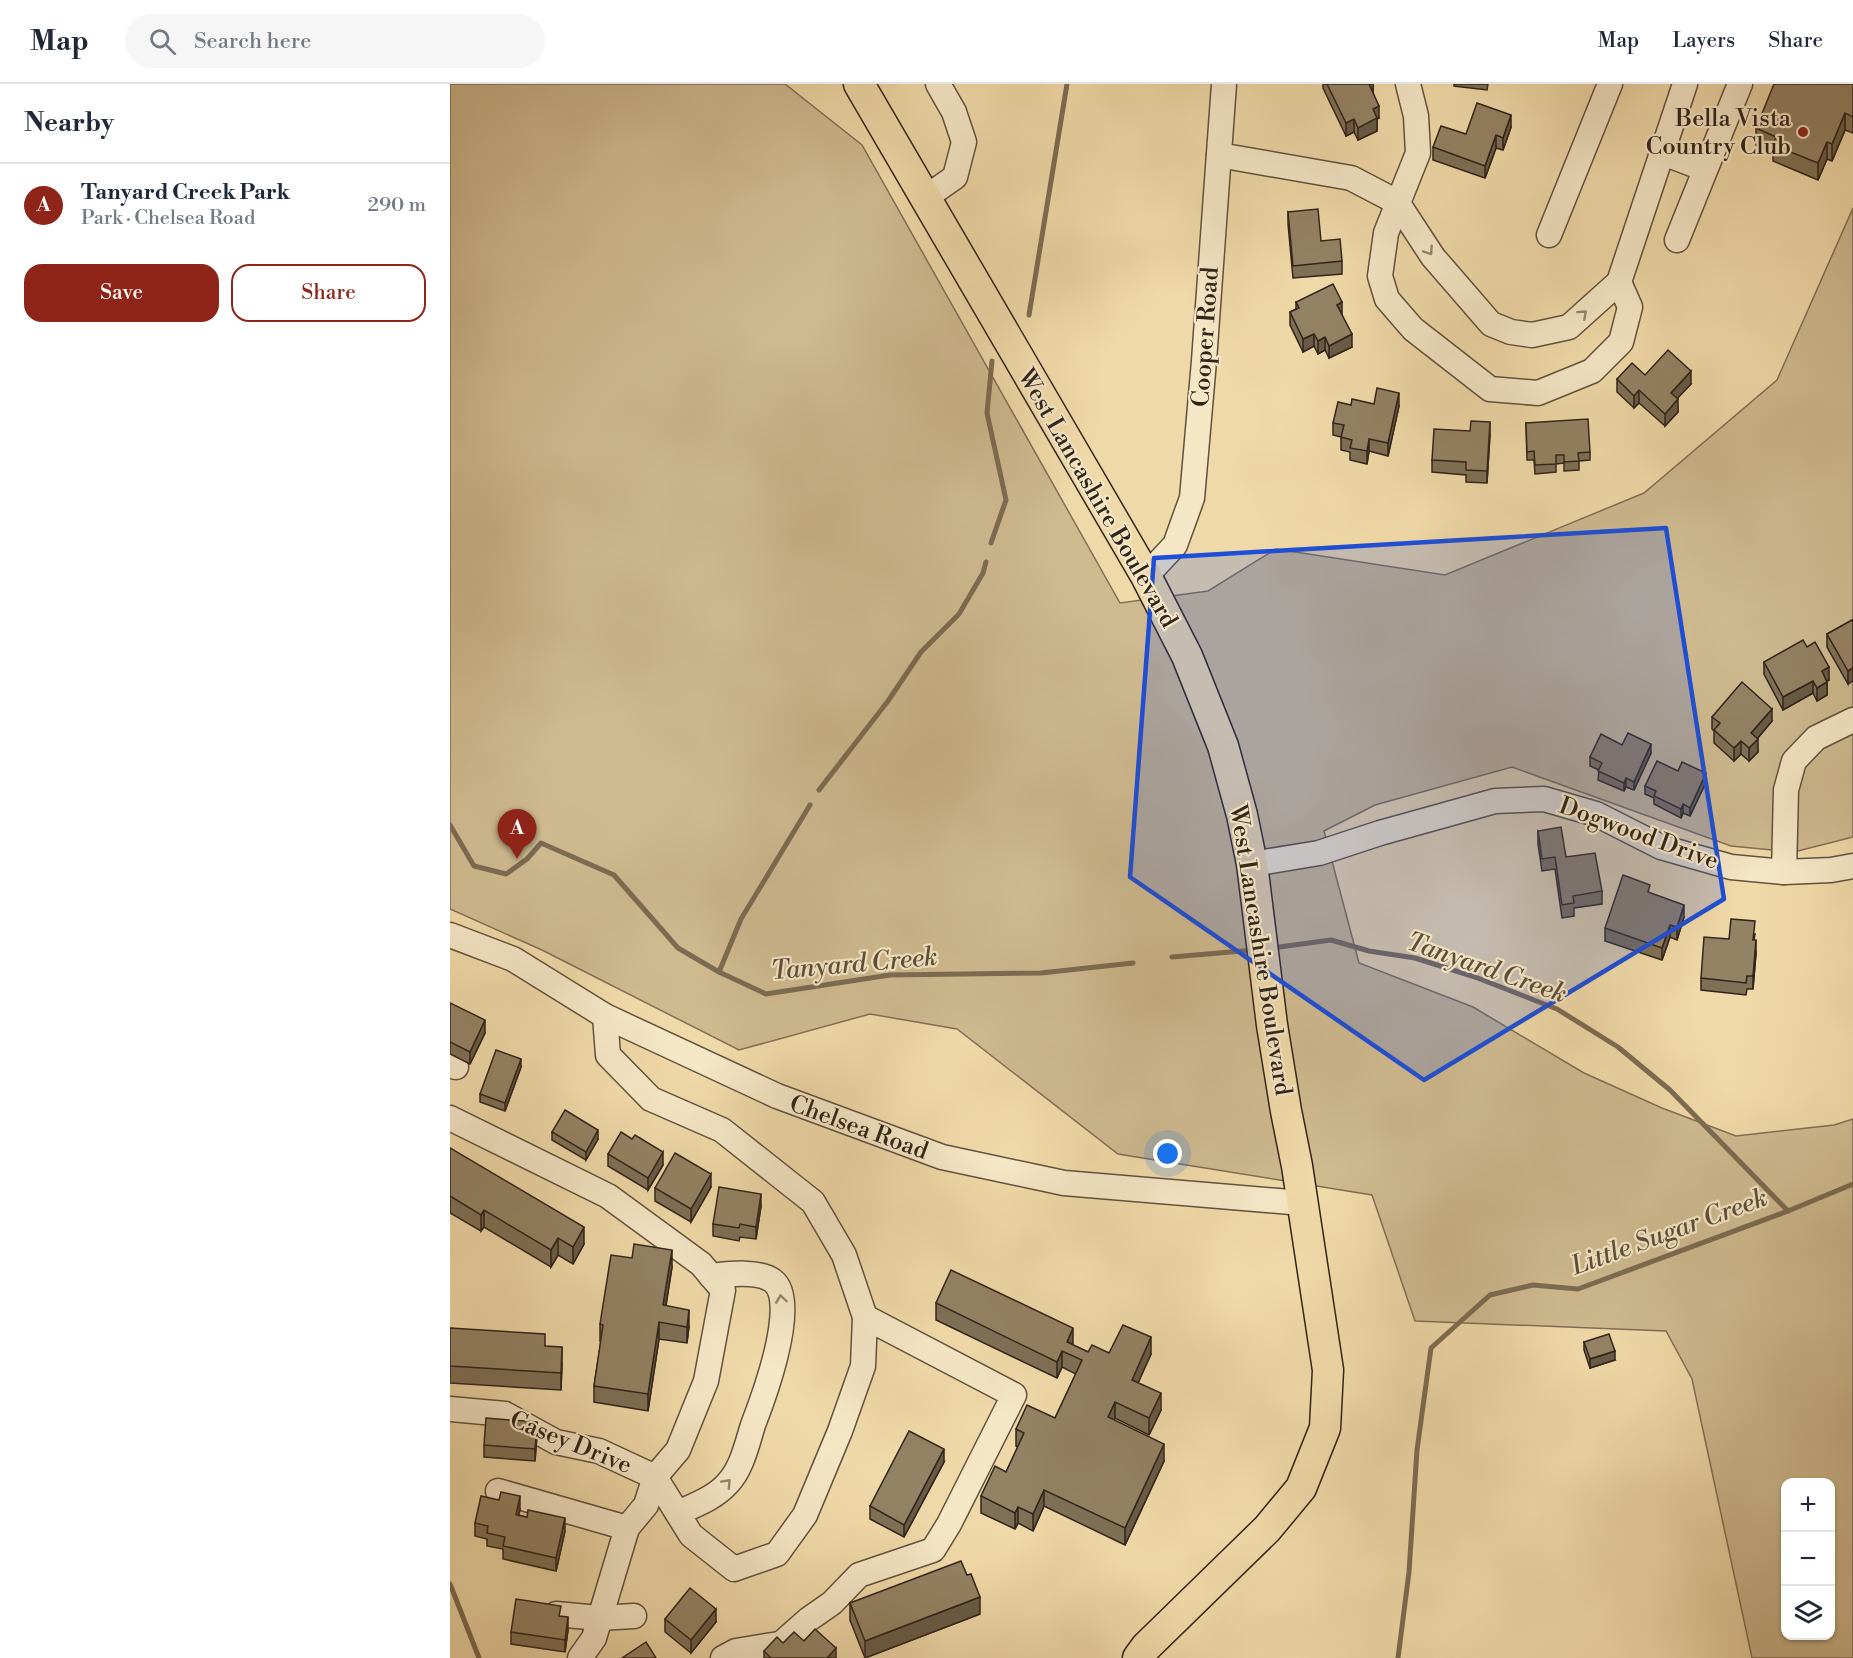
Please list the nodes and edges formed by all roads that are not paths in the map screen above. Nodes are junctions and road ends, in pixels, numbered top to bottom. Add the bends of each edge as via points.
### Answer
1 (859, 84) edge
2 (938, 84) edge
3 (1224, 84) edge
4 (1408, 84) edge
5 (1610, 84) edge
6 (1685, 84) edge
7 (1740, 84) edge
8 (1663, 153) junction
9 (1218, 155) junction
10 (1705, 169) junction
11 (925, 198) junction
12 (1397, 202) junction
13 (1549, 235) dead end
14 (1677, 240) dead end
15 (1618, 282) junction
16 (1146, 576) junction
17 (1853, 720) edge
18 (1853, 866) edge
19 (1784, 872) junction
20 (1254, 876) junction
21 (450, 935) edge
22 (605, 1016) junction
23 (450, 1118) edge
24 (1302, 1203) junction
25 (711, 1276) junction
26 (865, 1317) junction
27 (450, 1409) edge
28 (655, 1476) junction
29 (498, 1491) dead end
30 (678, 1513) junction
31 (627, 1528) junction
32 (556, 1614) edge
33 (634, 1616) dead end
34 (599, 1618) junction
35 (772, 1651) edge
36 (580, 1658) edge
37 (723, 1658) edge
38 (1138, 1658) edge

1 - 11 main road, West Lancashire Boulevard
2 - 11 street via 954,112 964,142 955,177
3 - 9 street, Cooper Road
4 - 12 street via 1416,116 1418,153
5 - 13 street
6 - 8 street
7 - 10 street
8 - 10 street
8 - 15 street
9 - 12 street via 1351,178
9 - 16 street, Cooper Road via 1192,498 1175,545
10 - 14 street
11 - 16 main road, West Lancashire Boulevard
12 -> 15 street via 1433,258 1491,324 1511,332 1532,335 1569,327
12 - 15 street via 1386,233 1380,276 1387,299 1413,329 1490,389 1538,393 1592,371 1621,342 1630,307
16 - 20 main road, West Lancashire Boulevard via 1187,656 1222,746
17 - 19 street via 1816,738 1794,761 1786,790
18 - 19 street, Dogwood Drive
19 - 20 street, Dogwood Drive via 1731,867 1661,847 1596,814 1544,799 1496,801 1380,833
20 - 24 main road, West Lancashire Boulevard via 1272,1025
21 - 22 street, Chelsea Road via 513,959
22 - 24 street, Chelsea Road via 777,1096 942,1157 1064,1183
22 - 26 street via 608,1054 651,1099 722,1130 813,1202 844,1255
23 - 25 street via 608,1196 701,1264
24 - 38 main road, West Lancashire Boulevard via 1328,1370 1325,1428 1301,1488 1268,1529
25 - 28 street via 723,1290 706,1381 678,1450
30 -> 25 street via 719,1492 737,1471 773,1370 782,1319 782,1297 774,1281 762,1275
26 - 30 street via 863,1366 840,1431 805,1515 777,1554 734,1569 691,1535
26 - 35 street via 1014,1395 933,1550 859,1575 832,1604
27 - 28 street, Casey Drive via 505,1414 556,1442 599,1451
28 - 30 street
28 - 31 street via 646,1505
29 - 31 street
31 - 34 street
32 - 34 street
33 - 34 street
34 - 36 street via 594,1638
35 - 37 street via 736,1651

